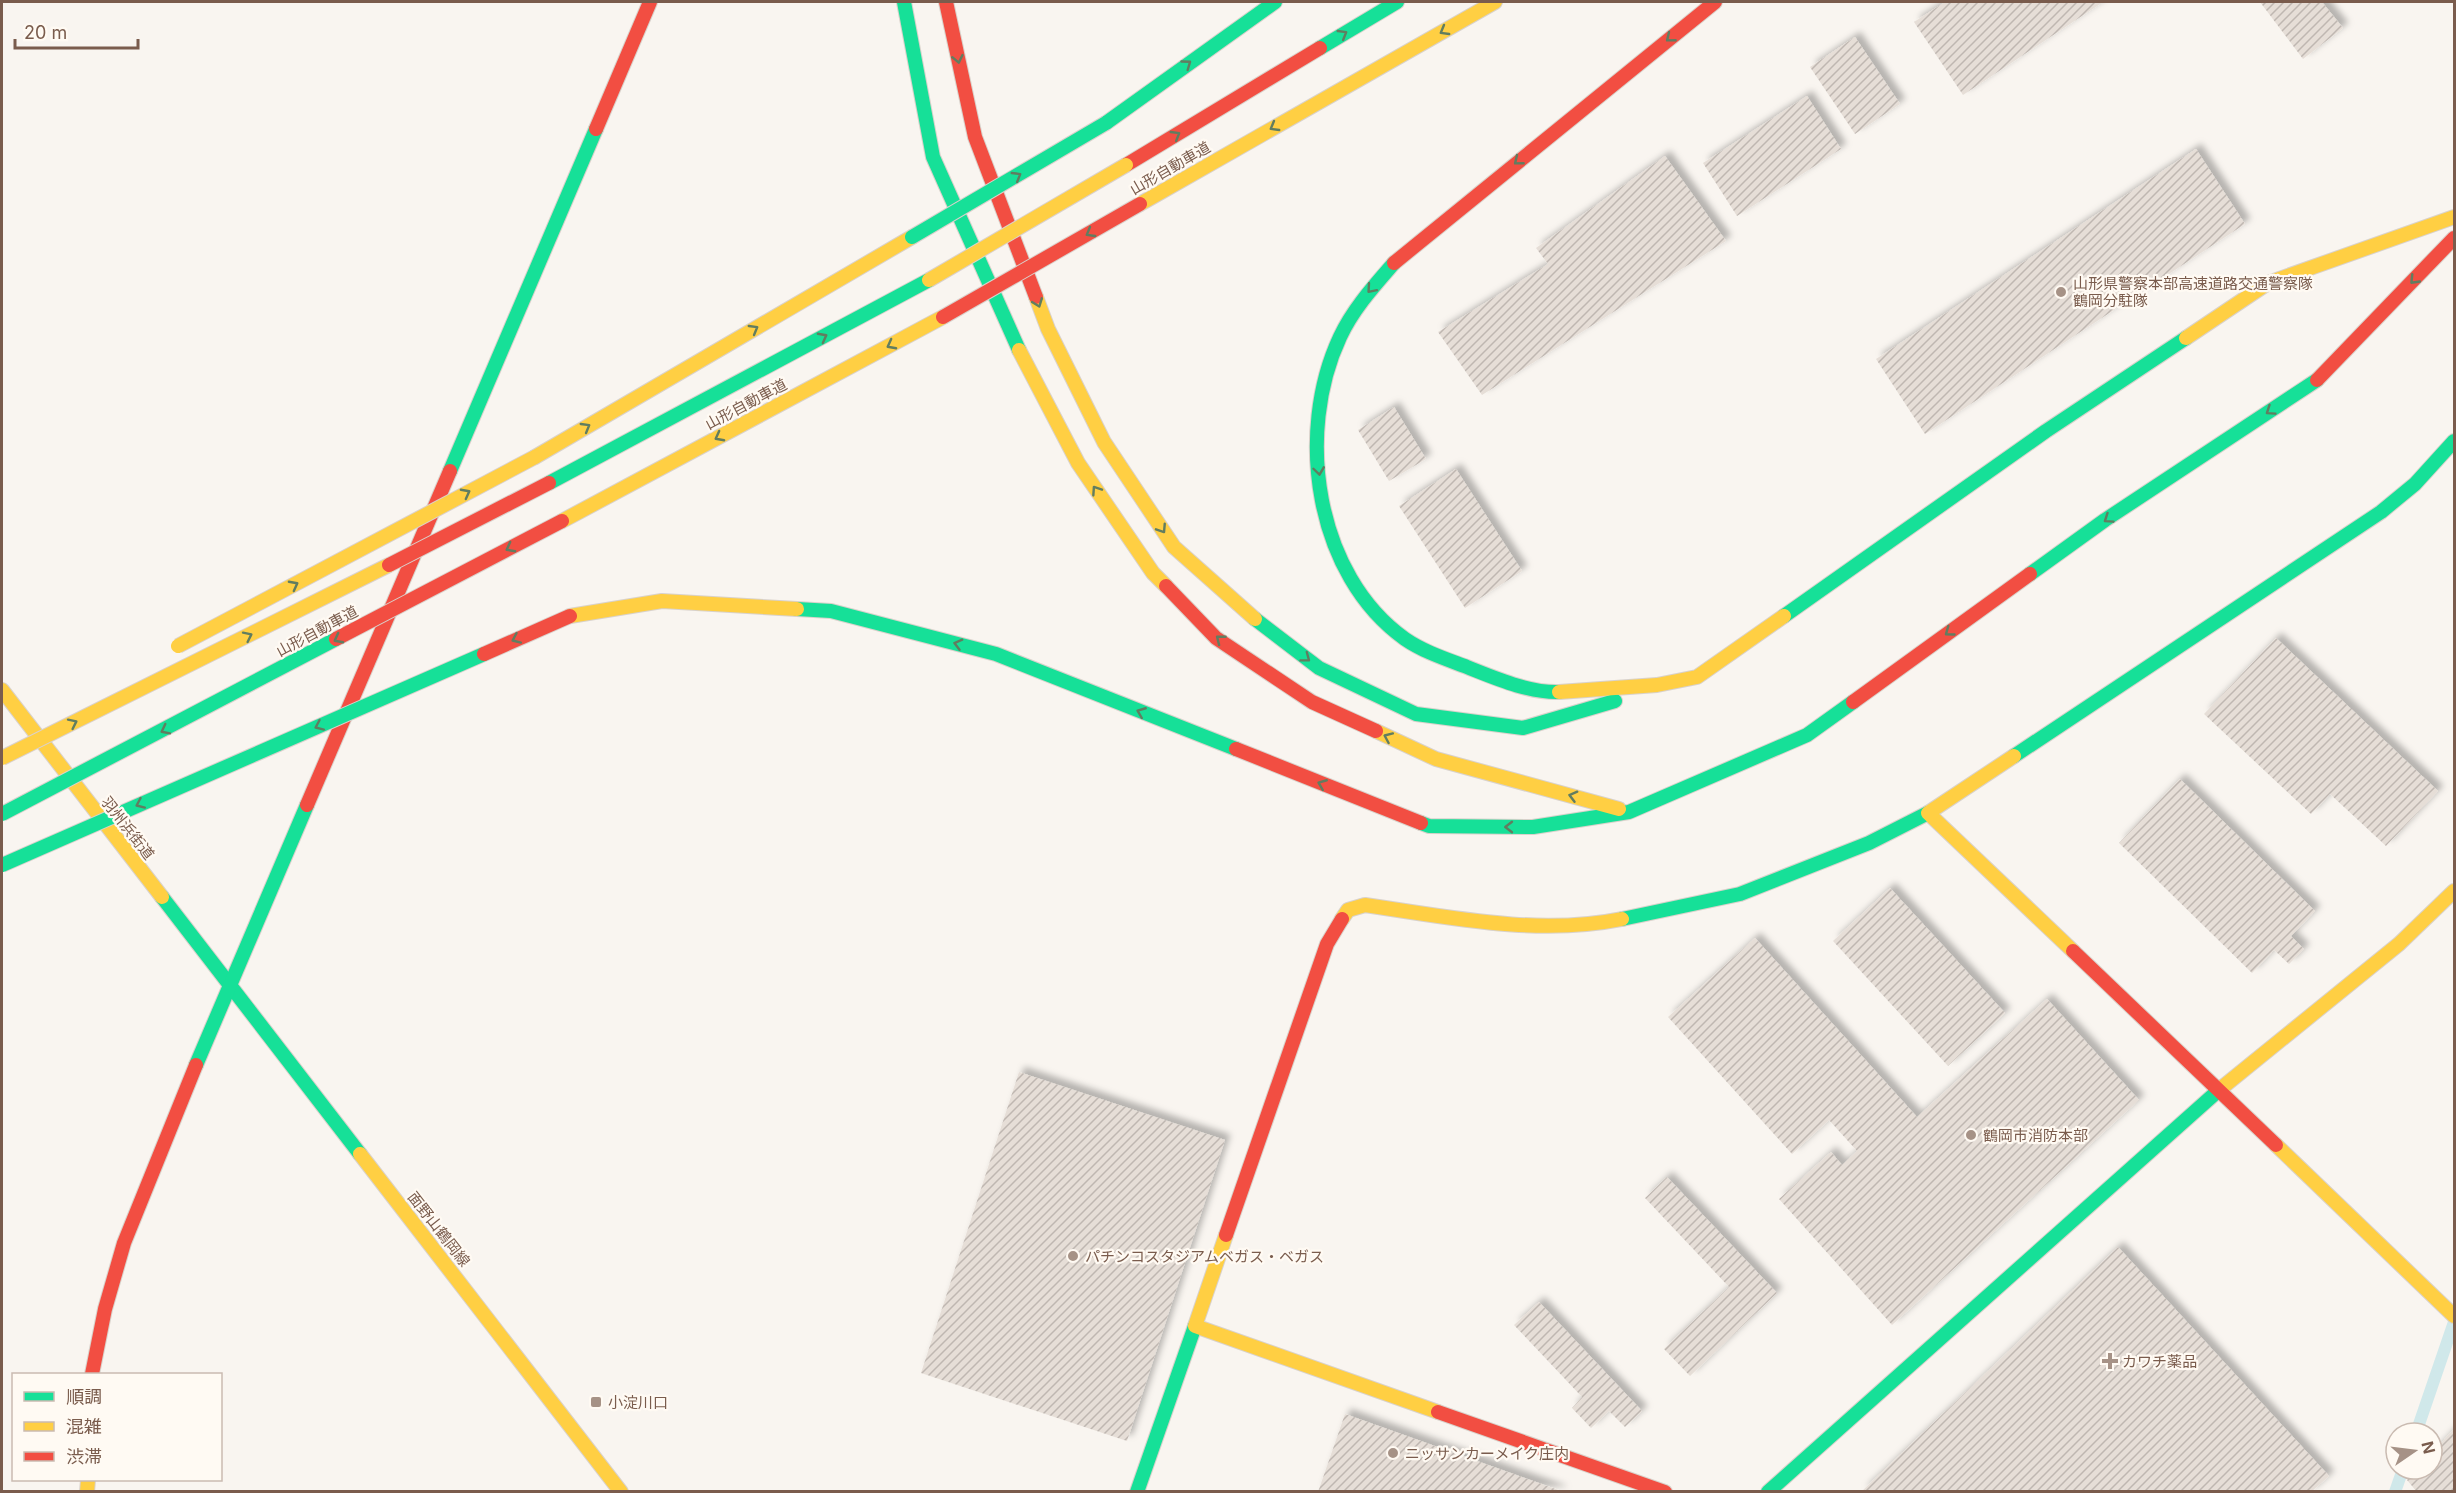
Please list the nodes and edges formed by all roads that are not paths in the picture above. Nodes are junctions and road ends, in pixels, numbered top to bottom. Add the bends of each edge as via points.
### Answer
1 (650, 2) edge
2 (904, 2) edge
3 (946, 2) edge
4 (1275, 2) edge
5 (1397, 2) edge
6 (1495, 2) edge
7 (1715, 2) edge
8 (2454, 217) edge
9 (2454, 238) edge
10 (2454, 441) edge
11 (169, 651) dead end
12 (1673, 684) junction
13 (2, 690) edge
14 (43, 718) dead end
15 (12, 735) dead end
16 (2, 758) edge
17 (1629, 812) junction
18 (1928, 813) junction
19 (2, 814) edge
20 (2, 865) edge
21 (2454, 891) edge
22 (231, 986) junction
23 (2220, 1089) junction
24 (2454, 1316) edge
25 (1195, 1326) junction
26 (92, 1373) edge
27 (621, 1491) edge
28 (1137, 1491) edge
29 (1665, 1491) edge
30 (1768, 1491) edge

1 - 22 main road
17 -> 2 main road via 1436,759 1312,702 1216,638 1152,573 1078,463 1022,357 933,157
3 -> 12 main road via 975,137 1048,329 1104,442 1173,547 1240,608 1319,668 1416,714 1523,728
11 -> 4 main road, bridge via 535,457 912,237 1106,123
16 -> 5 main road, 山形自動車道, bridge via 334,594 929,280
6 -> 19 main road, 山形自動車道, bridge via 943,318
7 -> 12 main road via 1400,257 1359,303 1335,348 1319,410 1318,466 1330,525 1346,571 1406,639 1461,665 1549,692
8 - 12 main road via 2268,284 2046,431 1719,664 1697,677
9 -> 17 main road via 2317,380 2105,520 1807,735
10 - 18 main road via 2401,499 2370,521
13 - 22 main road, 羽州浜街道
14 - 15 main road
17 -> 20 main road, bridge via 1533,827 1429,826 996,654 831,611 662,601 570,616
18 - 23 main road
18 - 25 main road via 1811,869 1740,894 1611,921 1551,925 1475,920 1365,905 1348,910 1327,944
21 - 23 main road via 2399,944
22 - 26 main road via 194,1067 124,1243
22 - 27 main road, 面野山鶴岡線
23 - 24 main road
23 - 30 main road
25 - 28 main road
25 - 29 main road

